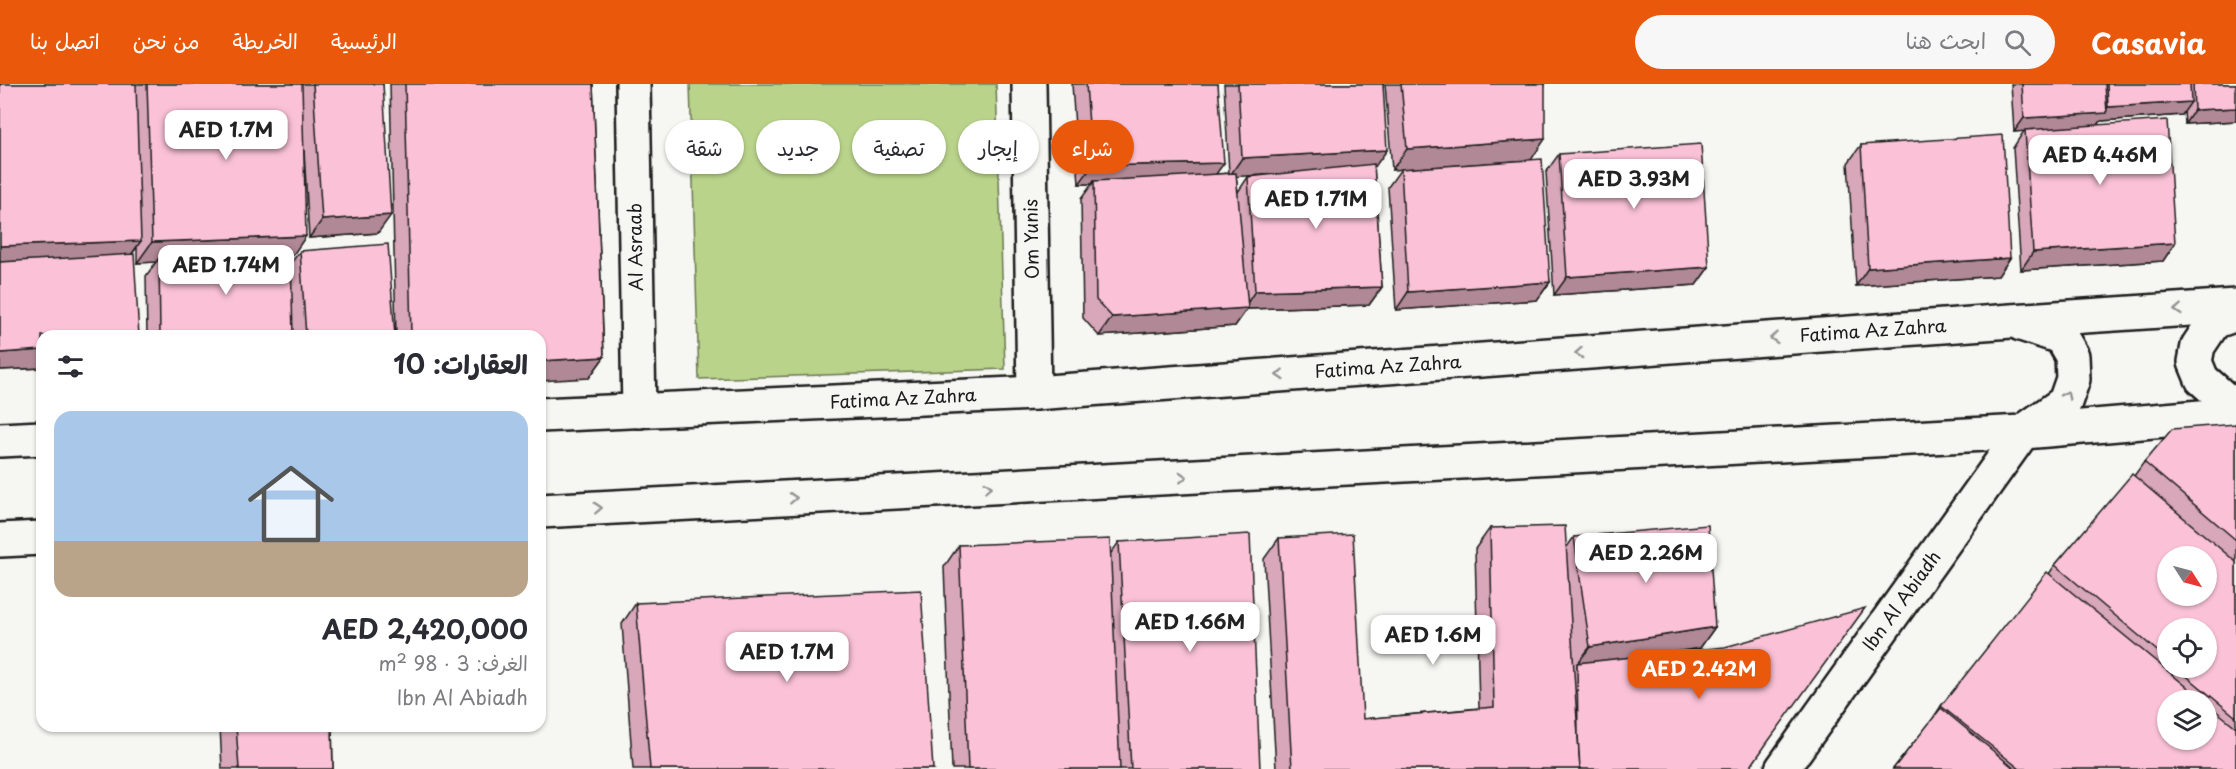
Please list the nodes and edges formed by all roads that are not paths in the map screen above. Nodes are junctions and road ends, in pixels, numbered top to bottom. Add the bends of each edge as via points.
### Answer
1 (633, 84) edge
2 (1029, 84) edge
3 (2236, 306) edge
4 (2236, 314) edge
5 (2011, 321) junction
6 (1034, 393) junction
7 (2236, 405) edge
8 (639, 411) junction
9 (2236, 414) edge
10 (546, 415) edge
11 (2023, 432) junction
12 (36, 438) edge
13 (0, 440) edge
14 (546, 512) edge
15 (36, 538) edge
16 (0, 540) edge
17 (1782, 769) edge

1 - 8 main road, Al Asraab
2 - 6 main road, Om Yunis
3 -> 5 main road, Fatima Az Zahra
4 - 7 main road via 2214,322 2198,346 2195,362 2202,379
5 -> 6 main road, Fatima Az Zahra
11 -> 5 main road via 2065,402 2073,379 2072,356 2061,337
6 - 8 main road, Fatima Az Zahra
8 - 10 main road, Fatima Az Zahra
9 - 11 main road
14 -> 11 main road
11 - 17 main road, Ibn Al Abiadh
12 - 13 main road
15 - 16 main road

